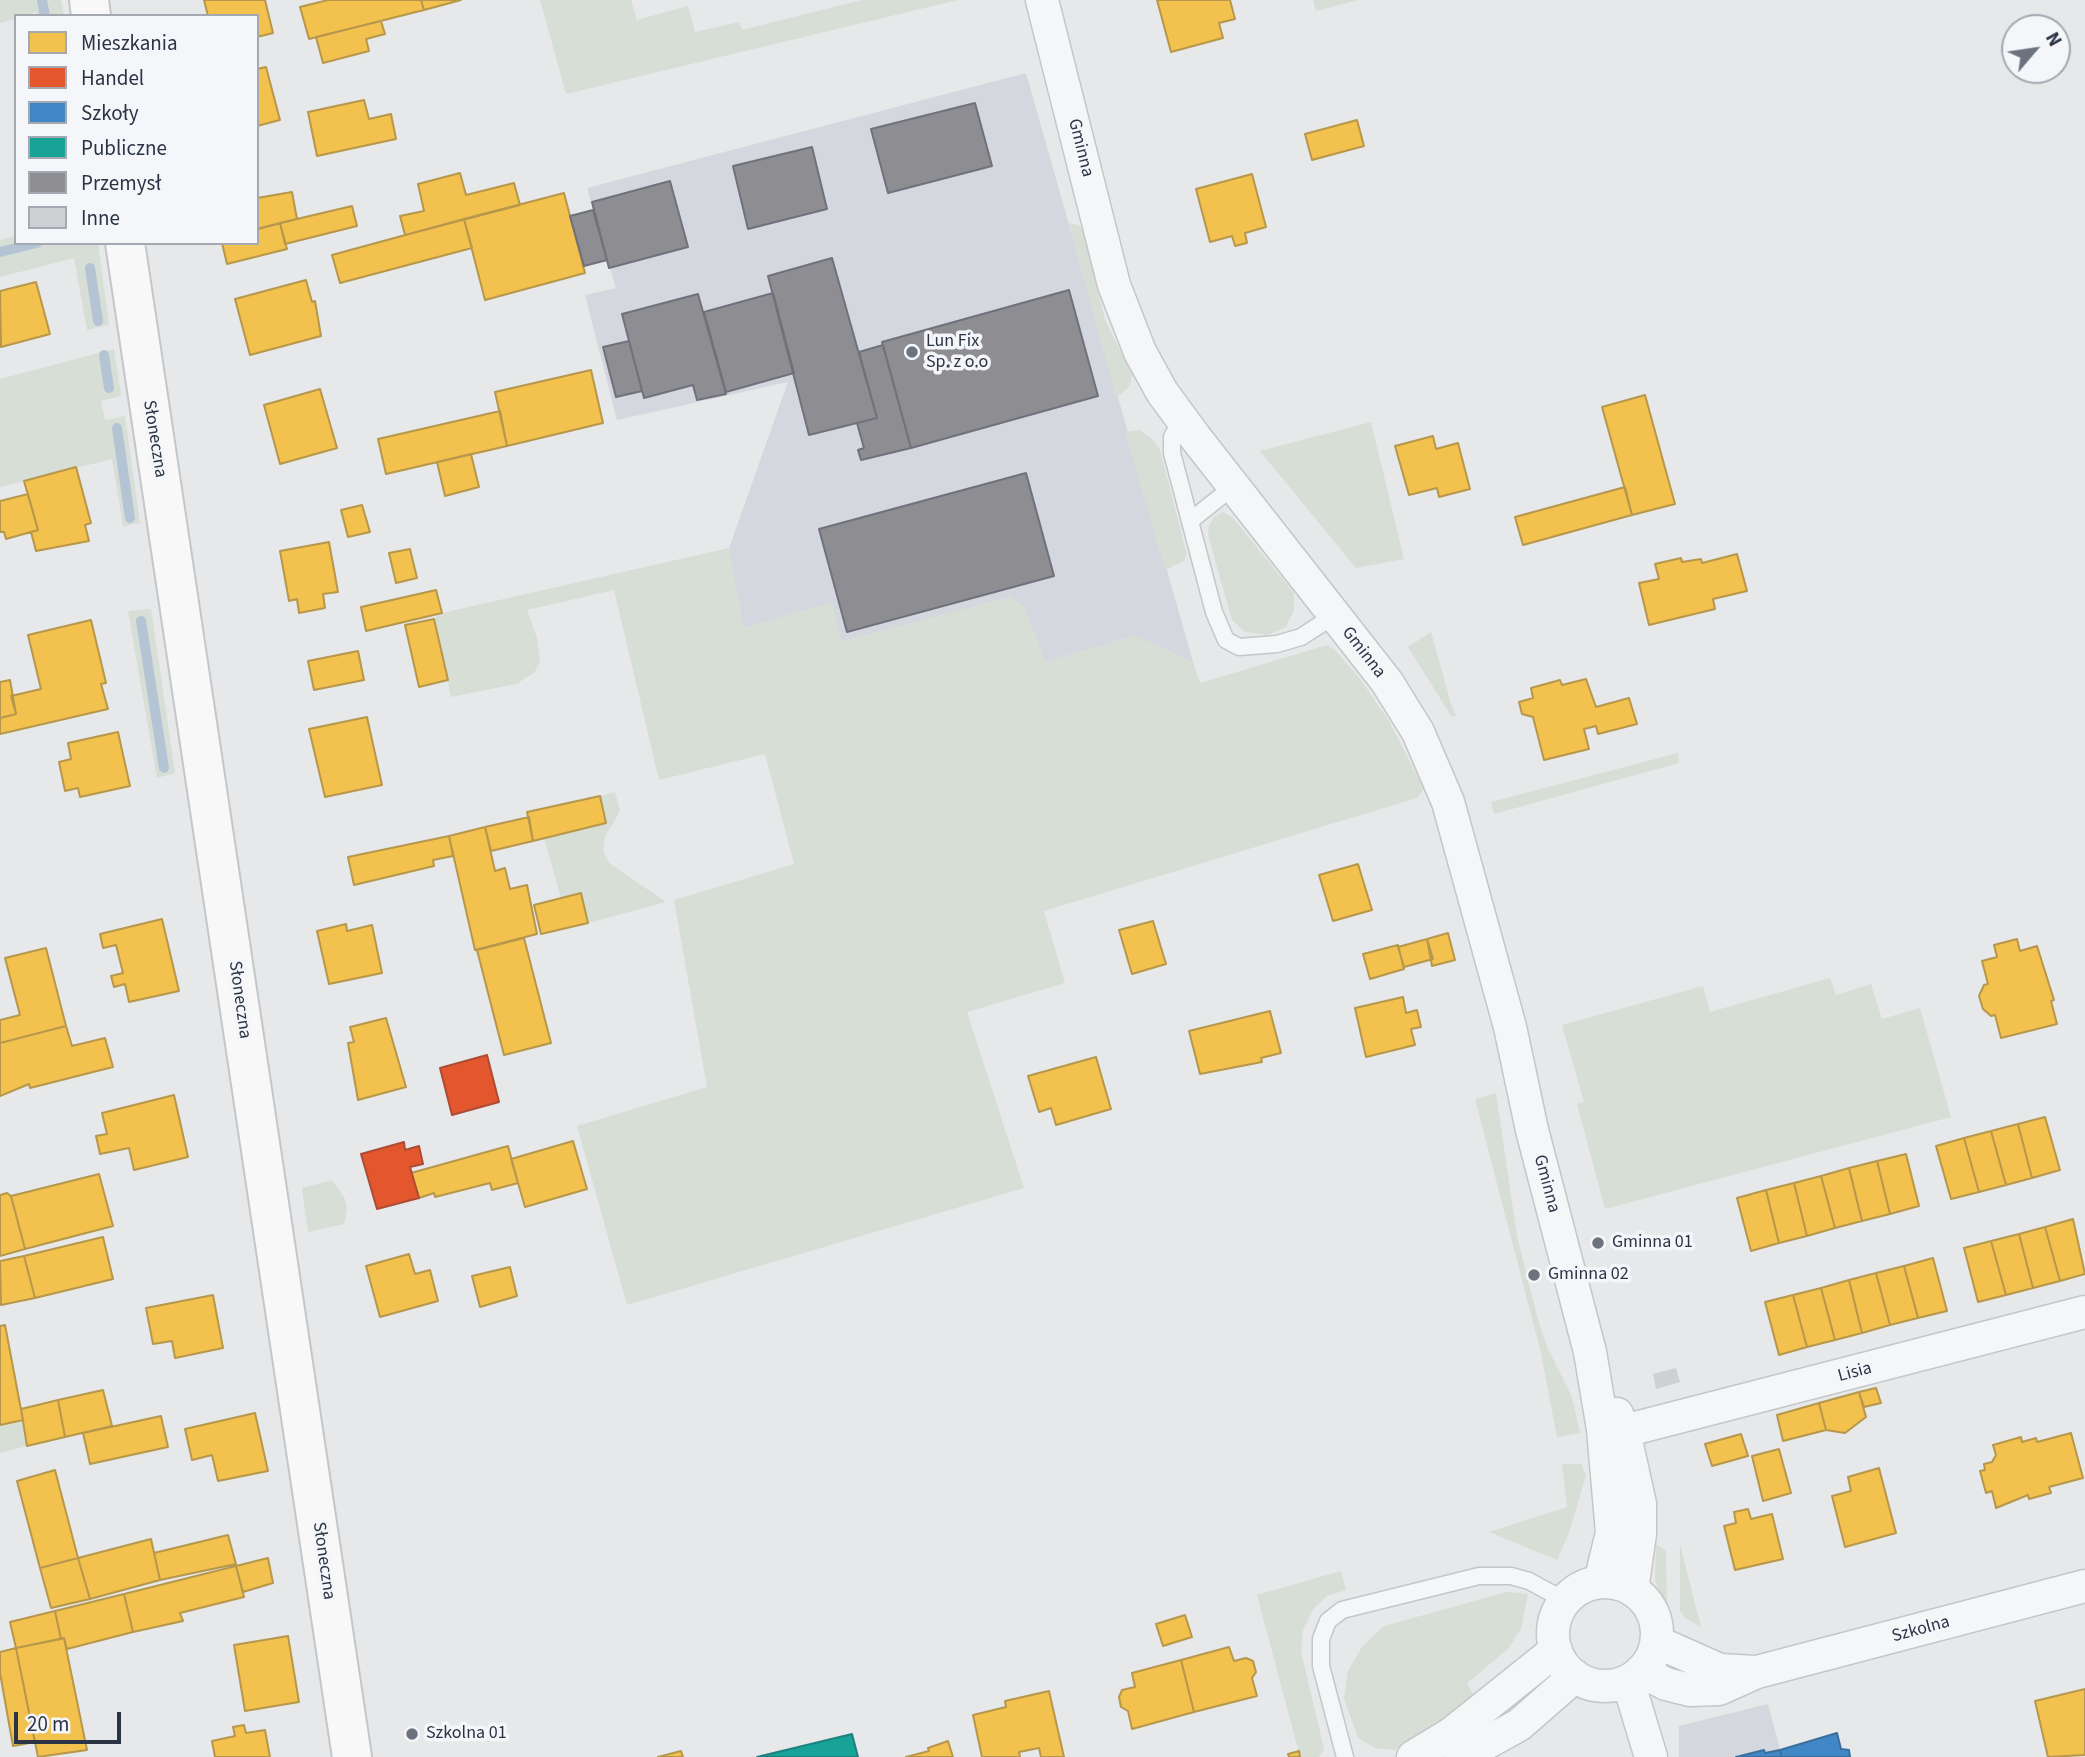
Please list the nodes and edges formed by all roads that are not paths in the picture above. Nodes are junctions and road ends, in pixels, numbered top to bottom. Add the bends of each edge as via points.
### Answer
1 (1042, 0) edge
2 (125, 245) edge
3 (1182, 419) junction
4 (1234, 486) junction
5 (1190, 521) junction
6 (1335, 615) junction
7 (2085, 1312) edge
8 (1590, 1352) junction
9 (1624, 1431) junction
10 (1600, 1582) junction
11 (2085, 1586) edge
12 (1632, 1590) junction
13 (1566, 1601) junction
14 (1657, 1642) junction
15 (1556, 1650) junction
16 (1757, 1672) junction
17 (1575, 1676) junction
18 (1635, 1676) junction
19 (352, 1757) edge
20 (1345, 1757) edge
21 (1413, 1757) edge
22 (1461, 1757) edge
23 (1651, 1757) edge

1 - 3 street, Gminna via 1114,285 1140,352
2 - 19 main road, Słoneczna
3 - 4 street, Gminna
3 - 5 lane via 1172,437 1172,453
4 - 5 lane
4 - 6 street, Gminna
5 - 6 lane via 1226,640 1239,647 1277,644 1301,638
6 - 8 street, Gminna via 1387,682 1418,732 1448,802 1510,1027
7 - 9 street, Lisia
8 - 9 street, Gminna
8 - 10 street, Gminna via 1603,1429 1612,1533
9 - 12 street, Gminna via 1640,1504
10 - 12 street
10 - 13 street via 1581,1588
11 - 16 street, Szkolna
12 - 14 street via 1651,1609
13 - 15 street via 1554,1623
13 - 20 lane via 1530,1581 1479,1576 1342,1610 1328,1621 1321,1639 1321,1666
14 - 16 street, Szkolna via 1720,1670
14 - 18 street via 1651,1659
15 - 17 street
15 - 21 street via 1461,1727
16 - 18 street, Szkolna via 1719,1689 1690,1690
17 - 18 street via 1612,1686
17 - 22 street via 1519,1725
18 - 23 street

